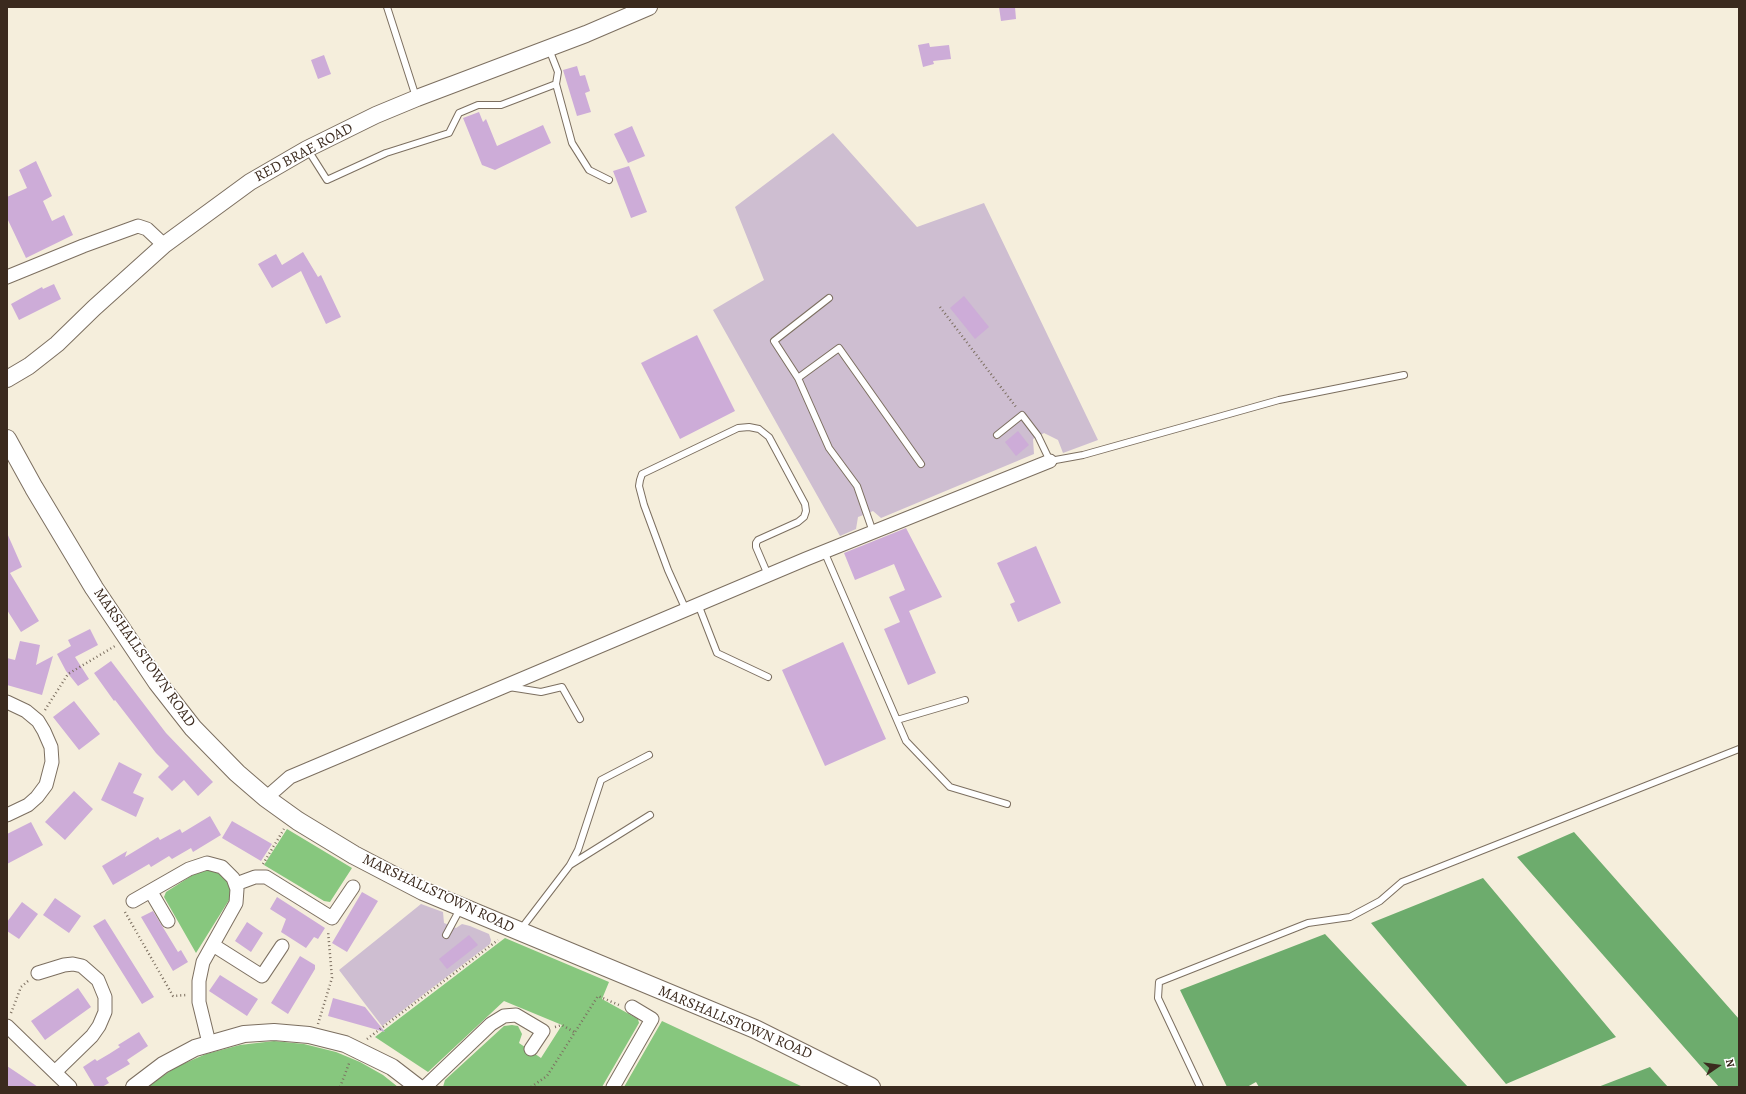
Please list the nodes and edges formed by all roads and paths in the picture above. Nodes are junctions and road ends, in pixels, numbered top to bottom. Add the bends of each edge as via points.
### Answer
1 (387, 7) edge
2 (649, 7) edge
3 (549, 47) junction
4 (556, 84) junction
5 (417, 98) junction
6 (307, 149) junction
7 (609, 180) dead end
8 (164, 245) junction
9 (7, 276) edge
10 (829, 298) dead end
11 (940, 307) dead end
12 (1404, 375) dead end
13 (798, 378) junction
14 (7, 380) edge
15 (1022, 415) junction
16 (996, 435) dead end
17 (7, 439) edge
18 (1050, 461) junction
19 (921, 464) dead end
20 (873, 532) junction
21 (824, 551) junction
22 (768, 575) junction
23 (698, 604) junction
24 (686, 610) junction
25 (127, 638) junction
26 (768, 677) dead end
27 (506, 686) junction
28 (965, 700) dead end
29 (7, 702) edge
30 (580, 719) dead end
31 (897, 720) junction
32 (38, 721) junction
33 (1739, 749) edge
34 (649, 755) dead end
35 (266, 798) junction
36 (1007, 804) dead end
37 (7, 815) edge
38 (650, 815) dead end
39 (291, 816) junction
40 (570, 865) junction
41 (255, 877) junction
42 (236, 884) junction
43 (353, 887) dead end
44 (151, 892) junction
45 (133, 901) joint
46 (461, 908) junction
47 (327, 915) junction
48 (168, 921) dead end
49 (516, 930) junction
50 (446, 935) dead end
51 (213, 945) junction
52 (282, 946) dead end
53 (38, 973) joint
54 (198, 995) junction
55 (632, 1007) joint
56 (8, 1023) edge
57 (543, 1031) junction
58 (574, 1032) junction
59 (314, 1036) junction
60 (209, 1043) junction
61 (354, 1049) junction
62 (531, 1049) dead end
63 (55, 1072) junction
64 (70, 1087) edge
65 (134, 1087) edge
66 (340, 1087) edge
67 (418, 1087) edge
68 (425, 1087) edge
69 (531, 1087) edge
70 (613, 1087) edge
71 (871, 1087) edge
72 (1200, 1087) edge

1 - 5 lane
2 - 3 street, RED BRAE ROAD
3 - 4 lane via 558,72
3 - 5 street, RED BRAE ROAD
4 - 6 lane via 501,105 478,105 459,113 449,133 386,153 327,180
4 - 7 lane via 572,143 589,170
5 - 6 street, RED BRAE ROAD
6 - 8 street, RED BRAE ROAD via 250,182
8 - 9 street via 147,229 138,226
8 - 14 street, RED BRAE ROAD via 57,344
10 - 13 lane via 774,341
11 - 15 path
12 - 18 lane via 1279,400 1083,455
13 - 19 lane via 839,348
13 - 20 lane via 829,448 857,486
15 - 16 lane
15 - 18 lane via 1038,436
17 - 25 main road, MARSHALLSTOWN ROAD via 34,488
18 - 20 street
20 - 21 street
21 - 22 street
21 - 31 lane
22 - 23 street
22 - 24 lane via 756,543 798,522 804,517 805,504 769,437 759,428 738,428 642,474 640,480 644,505
23 - 24 street
23 - 26 lane via 717,653
24 - 27 street
25 - 32 path via 68,674
25 - 35 main road, MARSHALLSTOWN ROAD via 193,728 237,773
27 - 30 lane via 541,692 562,687
27 - 35 street via 290,777
28 - 31 lane
29 - 32 street via 26,711
31 - 36 lane via 906,741 950,787
32 - 37 street via 51,747 50,776 37,797
33 - 72 lane via 1402,882 1380,901 1350,917 1308,923 1159,982 1158,998
34 - 40 lane via 601,780 578,850
35 - 39 main road, MARSHALLSTOWN ROAD
38 - 40 lane
39 - 41 path
39 - 46 main road, MARSHALLSTOWN ROAD via 354,855
40 - 49 lane
41 - 42 street
41 - 47 street via 264,876 271,879
42 - 44 street via 222,867 207,863 189,869
42 - 51 street via 236,903
43 - 47 street via 332,918
44 - 45 street
44 - 48 street
45 - 54 path via 122,907 174,996
46 - 49 main road, MARSHALLSTOWN ROAD
46 - 50 lane
47 - 59 path via 332,978
49 - 61 path
49 - 71 main road, MARSHALLSTOWN ROAD via 755,1029
51 - 52 street via 262,976
51 - 54 street via 201,968
53 - 56 path via 21,987
53 - 63 street via 64,965 79,965 90,971 100,983 105,997 105,1012 99,1026
54 - 60 street
55 - 58 path via 628,1009 598,996
55 - 70 street via 652,1019
56 - 63 street
57 - 58 path via 562,1025
57 - 62 street
57 - 68 street via 514,1014 500,1017
58 - 69 path via 548,1076
59 - 60 street via 259,1033
59 - 61 street
60 - 65 street via 181,1055
61 - 66 path
61 - 67 street via 392,1067
63 - 64 street

